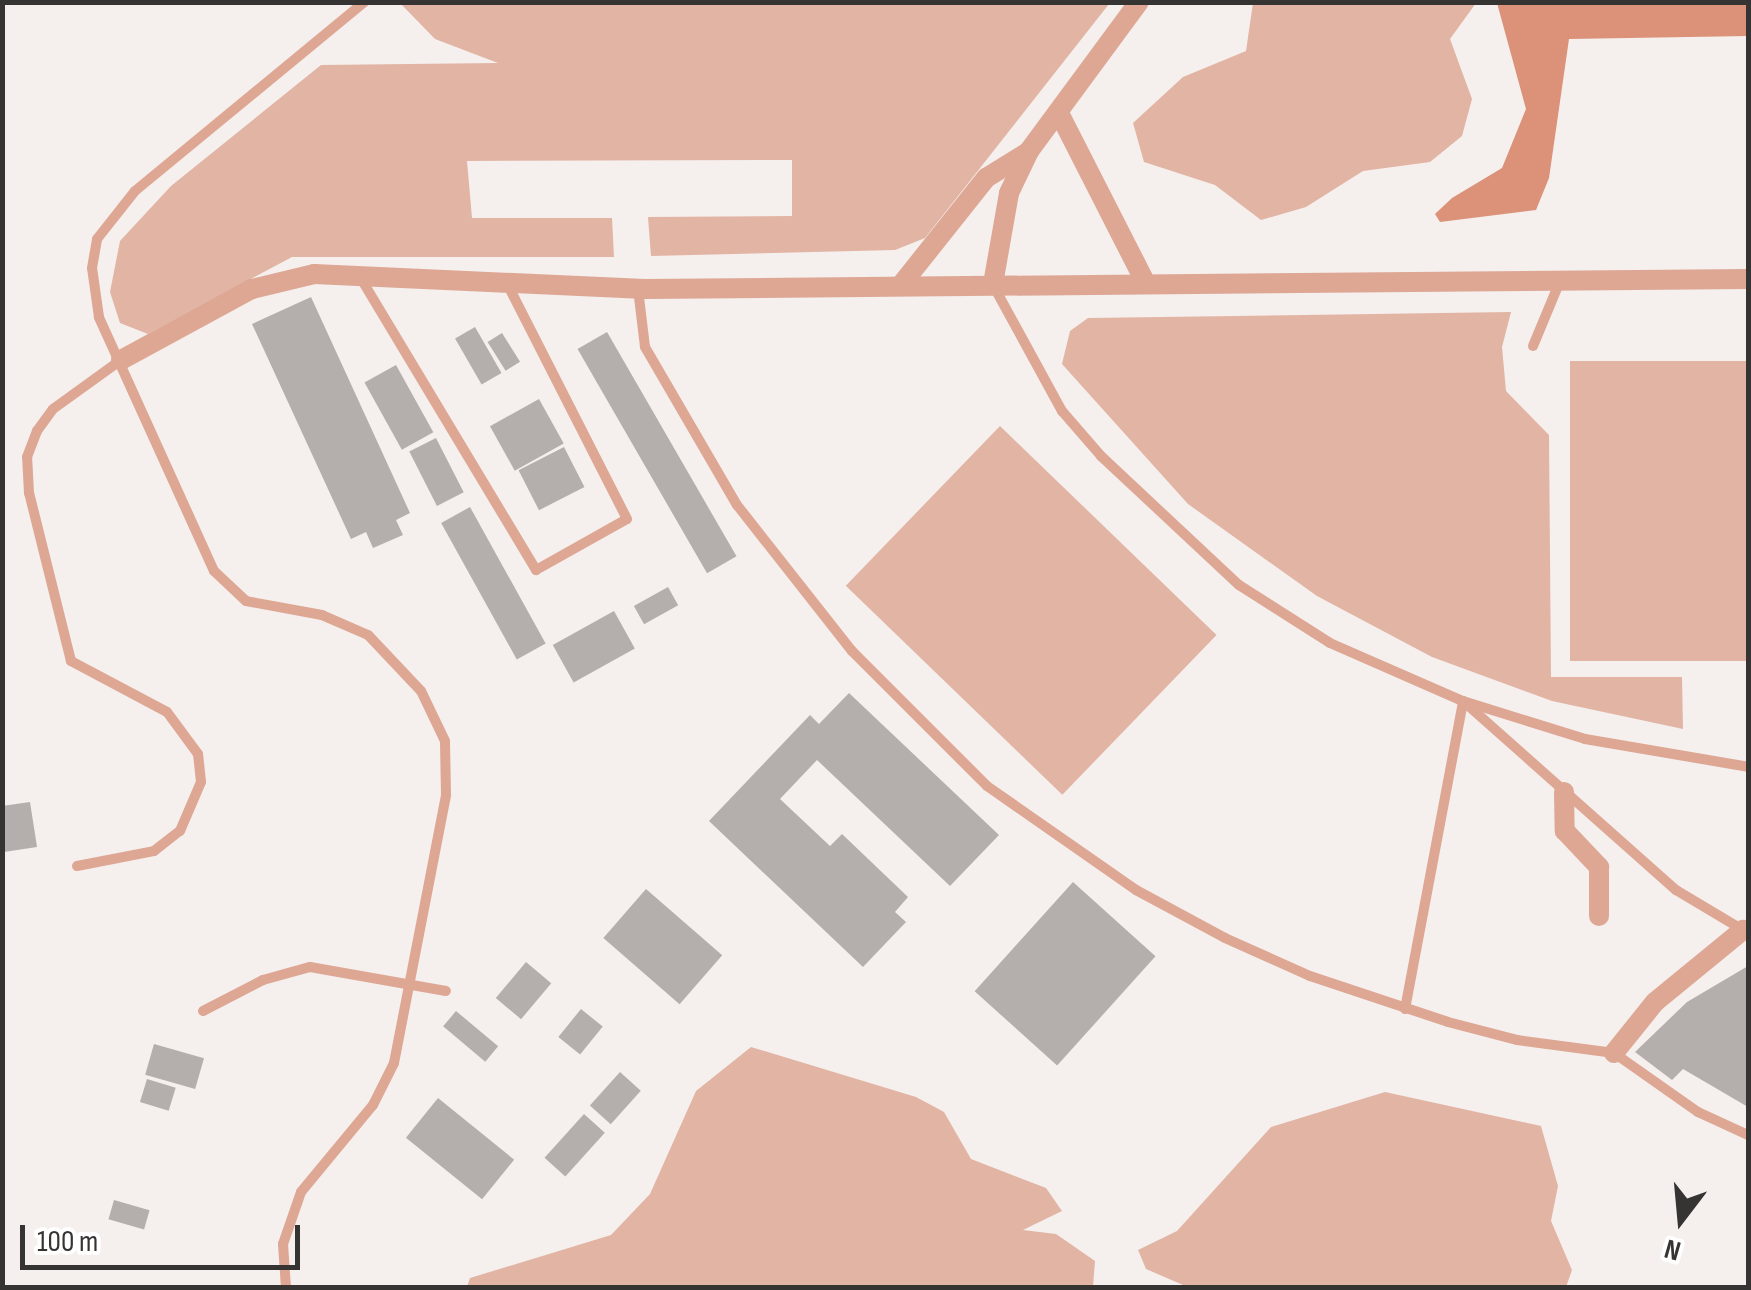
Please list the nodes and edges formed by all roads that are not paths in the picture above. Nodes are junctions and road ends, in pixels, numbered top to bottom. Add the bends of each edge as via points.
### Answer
1 (364, 2) edge
2 (1140, 2) edge
3 (1059, 114) junction
4 (1030, 151) junction
5 (360, 276) junction
6 (1748, 279) edge
7 (1561, 280) junction
8 (1144, 282) junction
9 (506, 283) junction
10 (993, 284) junction
11 (901, 285) junction
12 (638, 289) junction
13 (1533, 346) dead end
14 (120, 360) junction
15 (1462, 702) junction
16 (1748, 767) edge
17 (1564, 792) junction
18 (76, 866) dead end
19 (1599, 916) dead end
20 (1746, 931) edge
21 (411, 984) junction
22 (446, 992) dead end
23 (1405, 1008) junction
24 (203, 1011) dead end
25 (1614, 1053) junction
26 (1748, 1135) edge
27 (286, 1288) edge

1 - 14 lane via 112,214 97,238 92,295
2 - 3 street
3 - 4 street
3 - 8 street
4 - 10 street via 1009,194
4 - 11 street via 986,178
5 - 9 street
5 - 9 lane via 536,570 627,519
5 - 14 street via 279,278
6 - 7 street
7 - 8 street
7 - 13 lane
8 - 10 street
9 - 12 street
10 - 11 street
10 - 15 lane via 1062,412 1155,511 1239,585 1330,644
11 - 12 street
12 - 23 lane via 646,346 737,505 852,651 987,786 1136,890 1210,930 1310,976
14 - 18 lane via 53,409 37,430 27,456 29,493 70,661 167,712 198,754 201,782 180,831 154,851
14 - 21 lane via 214,571 230,590 266,609 350,624 396,663 436,715 449,762 446,796
15 - 16 lane via 1585,739
15 - 17 lane
15 - 23 lane
17 - 19 street via 1565,831 1599,867
17 - 20 lane via 1676,890
20 - 25 street via 1655,1002
21 - 22 lane
21 - 24 lane via 310,967 263,980
21 - 27 lane via 386,1086 291,1213 282,1263
23 - 25 lane via 1517,1040
25 - 26 lane via 1698,1112

